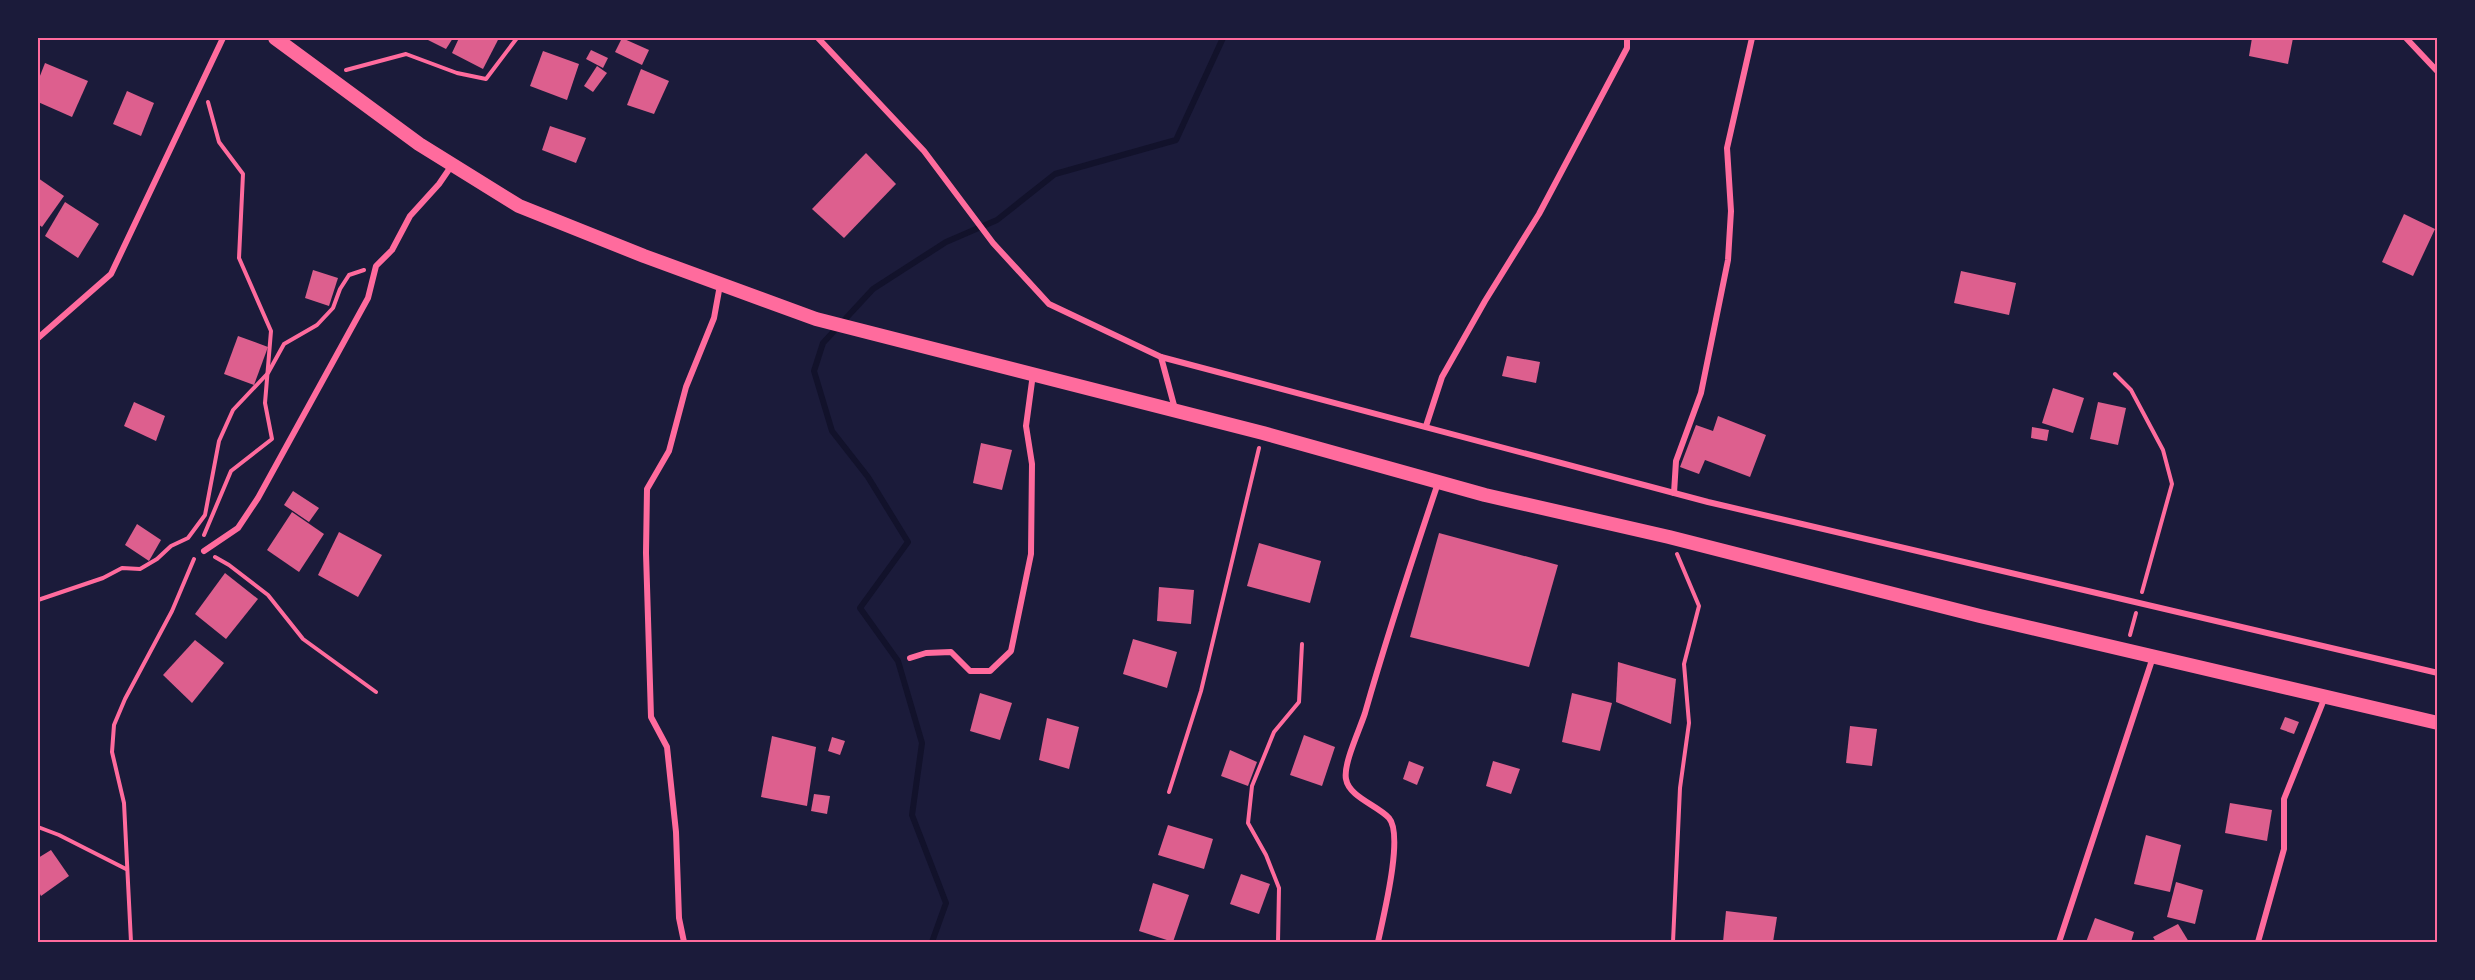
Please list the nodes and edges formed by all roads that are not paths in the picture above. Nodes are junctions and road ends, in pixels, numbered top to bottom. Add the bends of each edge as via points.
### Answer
1 (223, 38) edge
2 (275, 38) edge
3 (819, 38) edge
4 (1627, 38) edge
5 (1752, 38) edge
6 (2406, 38) edge
7 (2438, 72) edge
8 (453, 165) junction
9 (720, 284) junction
10 (38, 338) edge
11 (1161, 357) junction
12 (1034, 374) junction
13 (1175, 412) junction
14 (1426, 426) junction
15 (1439, 481) junction
16 (1674, 493) junction
17 (201, 550) road end
18 (2153, 657) junction
19 (910, 658) dead end
20 (2438, 673) edge
21 (2325, 697) junction
22 (2438, 723) edge
23 (684, 942) edge
24 (1378, 942) edge
25 (2059, 942) edge
26 (2258, 942) edge

1 - 10 street via 111,274
2 - 8 highway
3 - 11 street via 924,151 993,243 1049,304
4 - 14 street via 1627,48 1539,214 1442,377
5 - 16 street via 1726,148 1731,211 1728,260 1701,393 1676,461
6 - 7 street
8 - 9 highway via 519,206
8 - 17 street via 410,216 392,250 376,266 368,298 258,498 238,528
9 - 12 highway via 816,319
9 - 23 street via 714,318 687,387 669,452 647,489 651,717 667,747
11 - 13 street
11 - 14 street
12 - 13 highway
12 - 19 street via 1026,426 1032,464 1031,554 1011,651 990,671 970,671 951,652
13 - 15 highway
14 - 16 street
15 - 18 highway
15 - 24 street via 1346,768 1351,790 1389,818 1395,831 1395,853
16 - 20 street
18 - 21 highway
18 - 25 street
21 - 22 highway
21 - 26 street via 2284,799 2284,849

